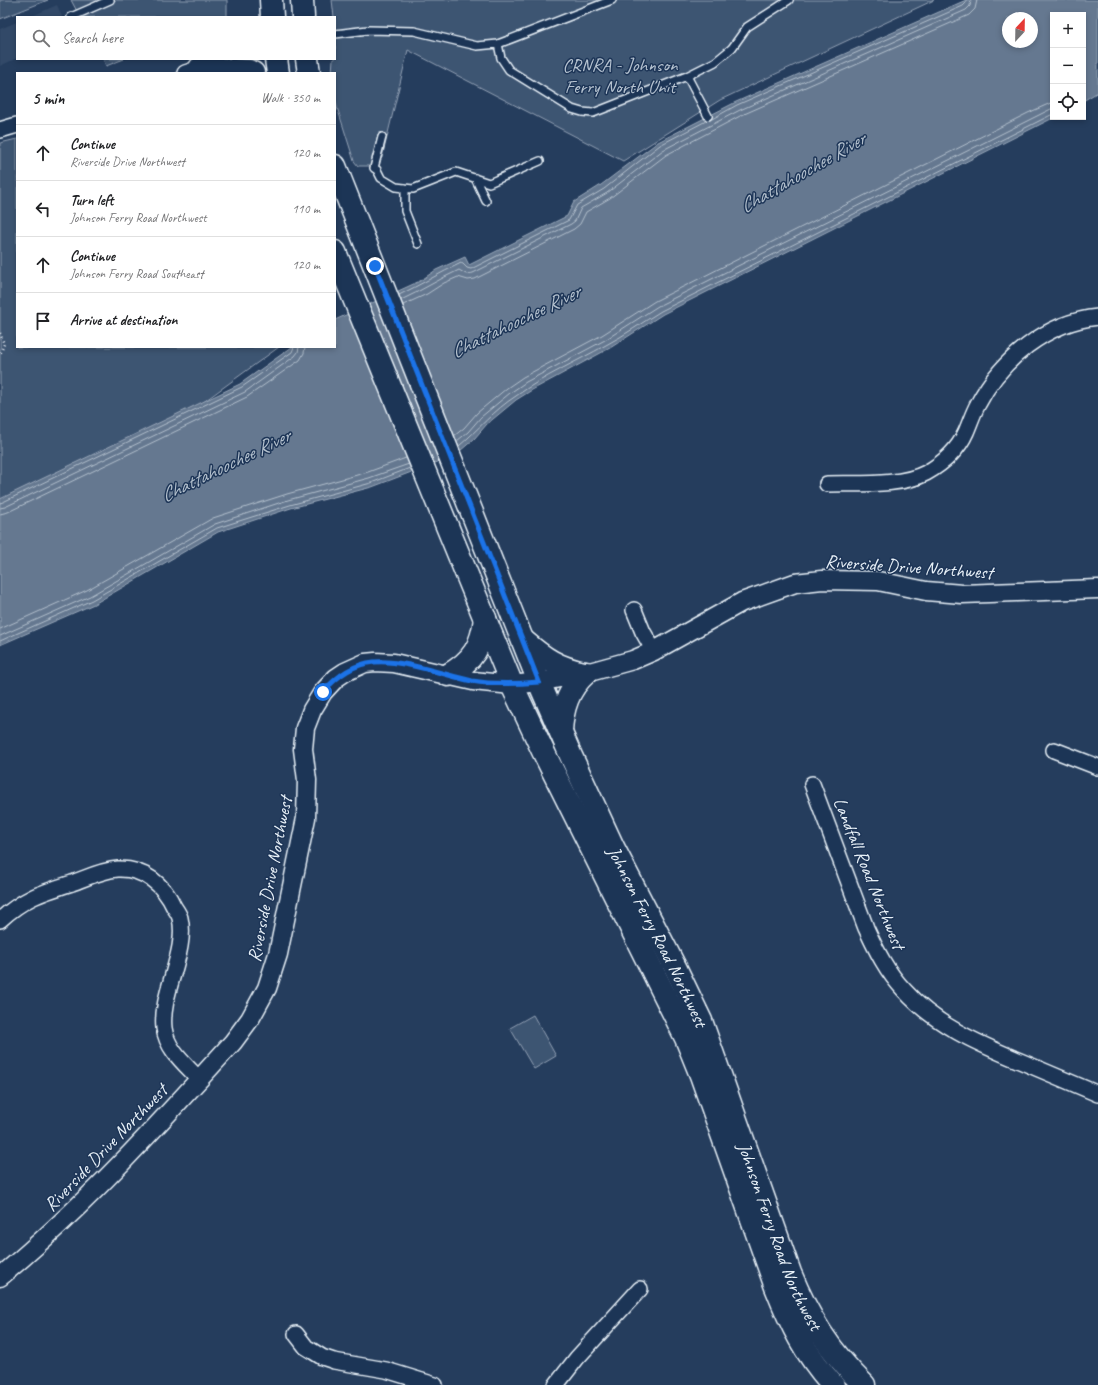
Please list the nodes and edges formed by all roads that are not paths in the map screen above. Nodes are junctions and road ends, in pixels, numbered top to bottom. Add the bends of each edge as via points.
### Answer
1 (110, 0) edge
2 (272, 0) edge
3 (302, 0) edge
4 (612, 0) edge
5 (789, 0) edge
6 (73, 16) edge
7 (272, 16) edge
8 (303, 16) edge
9 (336, 34) edge
10 (498, 44) junction
11 (227, 60) edge
12 (276, 60) edge
13 (307, 60) edge
14 (192, 71) edge
15 (251, 72) edge
16 (278, 72) edge
17 (309, 72) edge
18 (687, 76) junction
19 (708, 116) dead end
20 (16, 125) edge
21 (0, 130) edge
22 (382, 137) dead end
23 (540, 161) dead end
24 (336, 168) edge
25 (475, 178) junction
26 (405, 188) junction
27 (486, 201) dead end
28 (418, 244) dead end
29 (336, 255) edge
30 (1098, 317) edge
31 (827, 484) dead end
32 (1098, 589) edge
33 (634, 610) dead end
34 (485, 618) junction
35 (522, 638) junction
36 (654, 651) junction
37 (585, 673) junction
38 (448, 675) junction
39 (539, 682) junction
40 (512, 685) junction
41 (561, 734) junction
42 (1054, 750) dead end
43 (1098, 767) edge
44 (812, 784) dead end
45 (0, 920) edge
46 (199, 1080) junction
47 (1098, 1094) edge
48 (0, 1277) edge
49 (640, 1289) dead end
50 (296, 1334) dead end
51 (435, 1385) edge
52 (556, 1385) edge
53 (833, 1385) edge
54 (864, 1385) edge

1 - 6 lane
2 - 7 main road
3 - 8 main road
4 - 10 lane
5 - 18 lane via 747,27 724,56
9 - 10 lane via 414,31 477,46
10 - 18 lane via 501,58 509,70 572,109 582,112 604,110
11 - 14 street
12 - 16 main road
13 - 17 main road
14 - 15 main road
18 - 19 lane
20 - 21 street
22 - 26 lane via 374,168 381,178 396,188
23 - 25 lane via 489,183
24 - 35 main road, Johnson Ferry Road Northwest
25 - 26 lane via 456,172 413,189
25 - 27 lane
26 - 28 lane via 405,210
29 - 34 main road, Johnson Ferry Road Northwest
30 - 31 street via 1057,328 1028,344 1007,362 977,405 956,448 944,461 925,473 894,482
32 - 36 street, Riverside Drive Northwest via 962,594 926,591 878,581 822,580 795,583 742,602
33 - 36 street
34 - 38 main road via 482,636 473,656
34 - 40 main road, Johnson Ferry Road Northwest
35 - 37 main road via 554,664
35 - 39 main road, Johnson Ferry Road Northwest
36 - 37 street, Riverside Drive Northwest via 633,660
37 - 39 street, Riverside Drive Northwest
37 - 41 main road via 568,697 563,711
38 - 40 street, Riverside Drive Northwest via 473,681
38 - 46 street, Riverside Drive Northwest via 394,663 364,663 336,678 319,698 308,720 303,739 308,780 307,806 278,954 266,988 250,1019 234,1042
39 - 40 street, Riverside Drive Northwest
39 - 41 main road, Johnson Ferry Road Northwest
40 - 53 main road, Johnson Ferry Road Northwest via 686,1038 776,1287 795,1331 808,1355
41 - 54 main road, Johnson Ferry Road Northwest via 613,847 701,1021 799,1295 810,1318 829,1346
42 - 43 street
44 - 47 street, Landfall Road Northwest via 866,928 876,950 904,990 937,1020 974,1041
45 - 46 street via 33,896 104,872 131,870 147,876 160,885 180,918 181,936 165,1010 164,1028 173,1052
46 - 48 street, Riverside Drive Northwest via 109,1177
49 - 52 street
50 - 51 street via 306,1347 322,1357 386,1370

